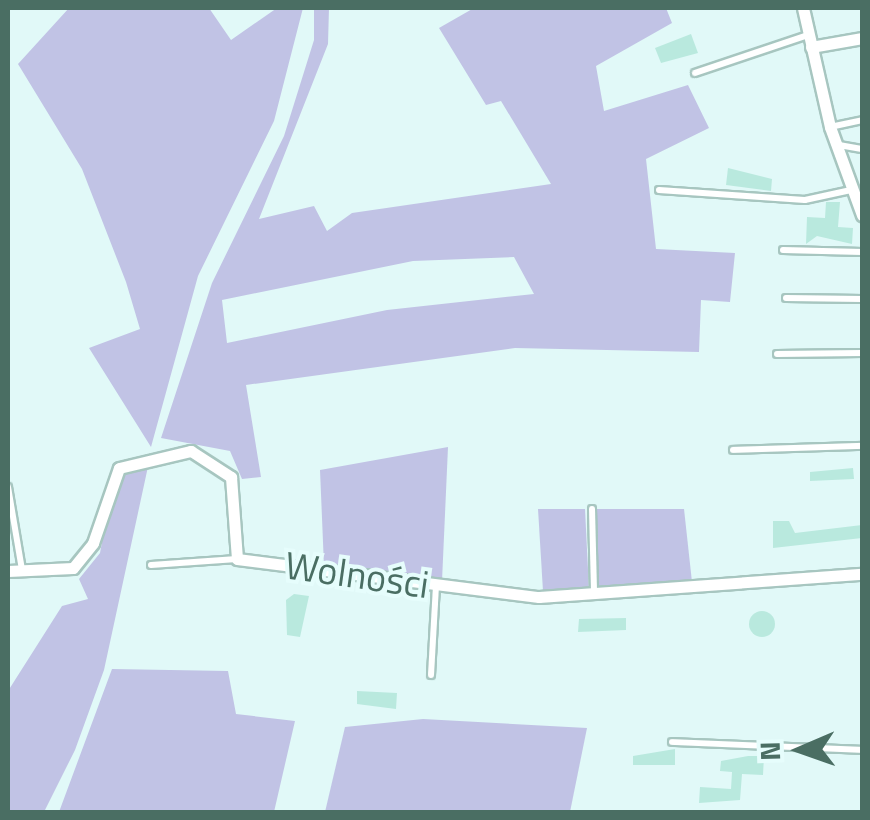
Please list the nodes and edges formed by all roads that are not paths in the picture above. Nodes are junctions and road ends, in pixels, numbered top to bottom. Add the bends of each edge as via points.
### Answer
1 (802, 8) edge
2 (862, 38) edge
3 (810, 41) junction
4 (694, 72) dead end
5 (862, 120) edge
6 (830, 127) junction
7 (836, 145) junction
8 (862, 149) edge
9 (659, 190) dead end
10 (854, 190) junction
11 (862, 214) edge
12 (783, 250) dead end
13 (862, 252) edge
14 (786, 298) dead end
15 (862, 299) edge
16 (862, 353) edge
17 (777, 354) dead end
18 (862, 446) edge
19 (733, 450) dead end
20 (8, 488) edge
21 (592, 509) dead end
22 (237, 558) junction
23 (152, 565) dead end
24 (8, 571) edge
25 (22, 571) junction
26 (862, 574) edge
27 (436, 586) junction
28 (594, 598) junction
29 (431, 675) dead end
30 (672, 742) dead end
31 (862, 750) edge

1 - 3 street
2 - 3 street
3 - 4 lane
3 - 6 street
5 - 6 lane
6 - 7 street
7 - 8 lane
7 - 10 street
9 - 10 lane via 805,200
10 - 11 street
12 - 13 lane
14 - 15 lane
16 - 17 lane
18 - 19 lane
20 - 25 lane
21 - 28 lane
22 - 23 lane
22 - 25 street, Wolności via 232,477 191,451 124,464 104,490 93,543 73,568
22 - 27 street, Wolności
24 - 25 street, Wolności
26 - 28 street, Wolności
27 - 28 street, Wolności
27 - 29 lane
30 - 31 lane

